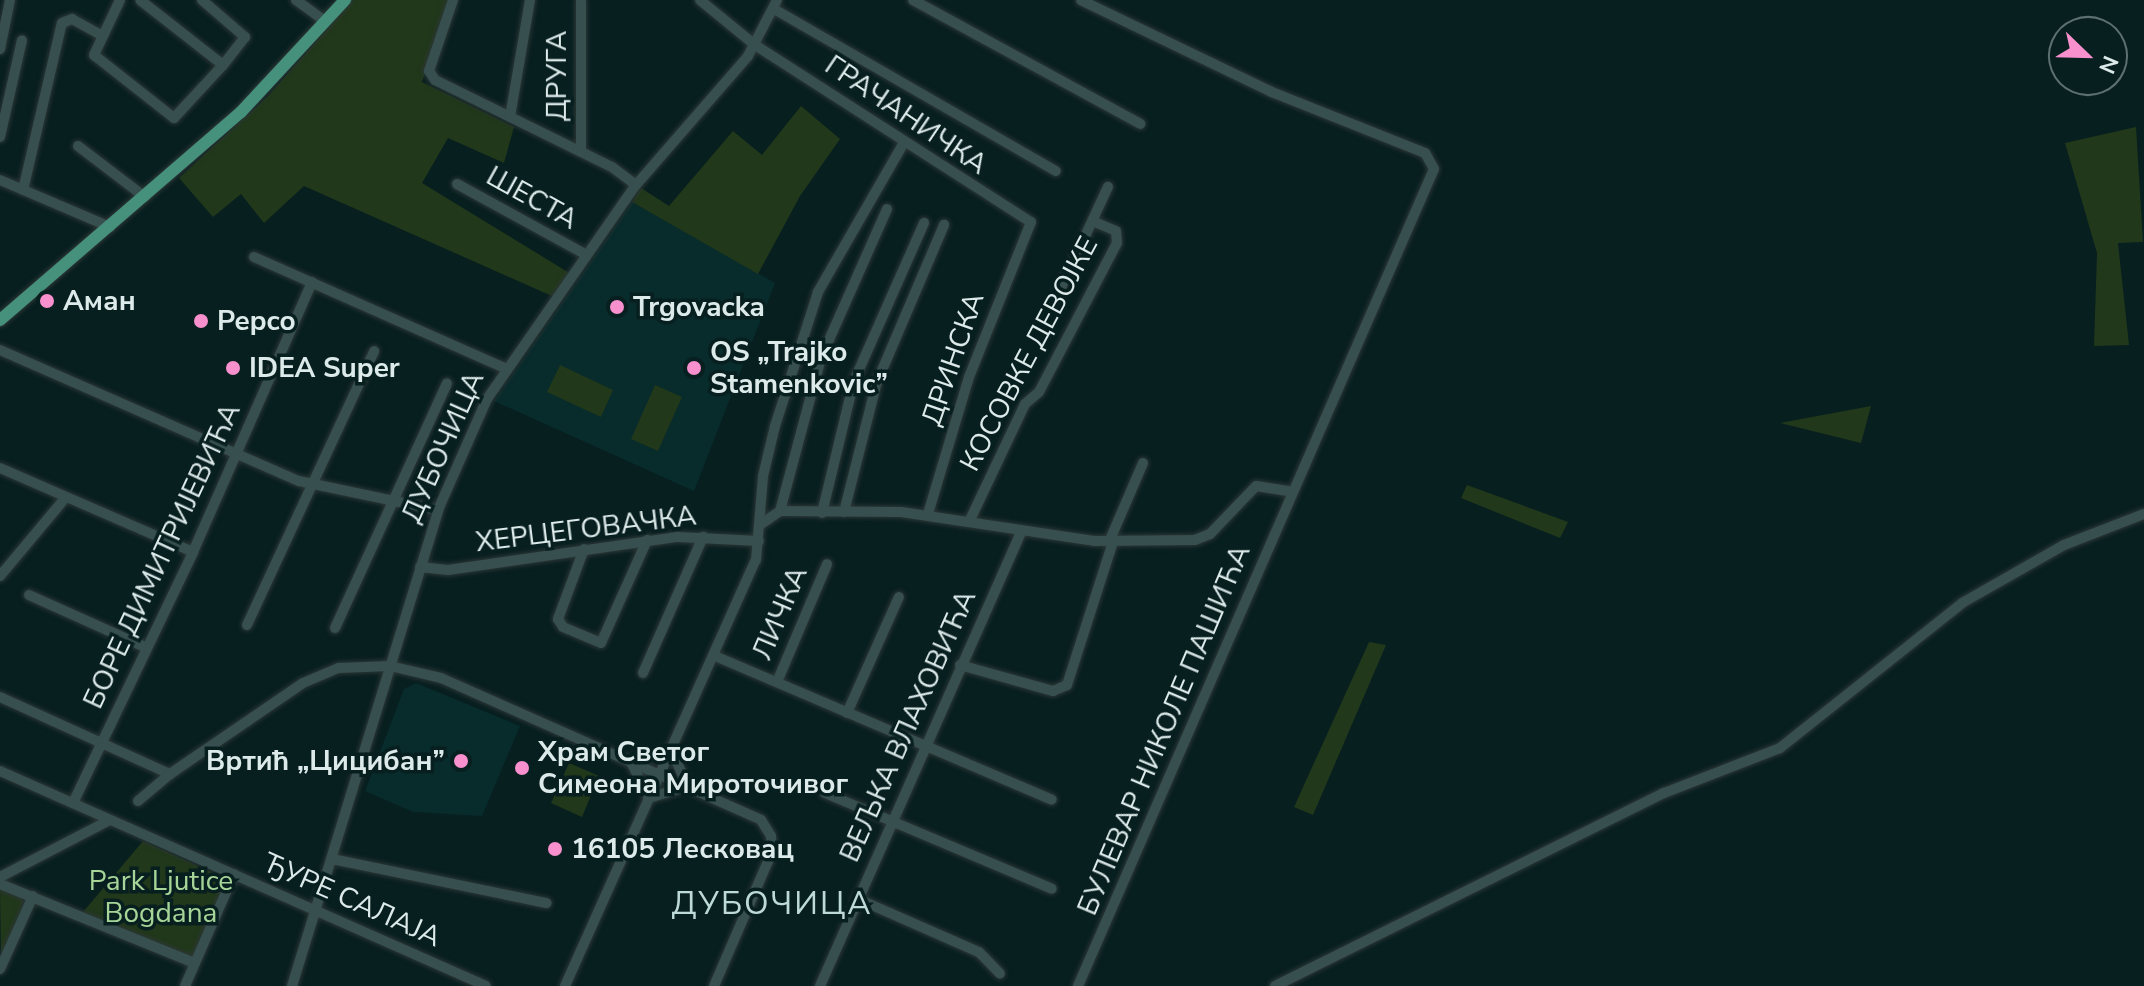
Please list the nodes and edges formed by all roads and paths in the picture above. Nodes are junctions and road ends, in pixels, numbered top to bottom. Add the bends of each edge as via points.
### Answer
1 (10, 0) edge
2 (120, 0) edge
3 (140, 0) edge
4 (202, 0) edge
5 (296, 0) edge
6 (345, 0) edge
7 (453, 0) edge
8 (530, 0) edge
9 (581, 0) edge
10 (700, 0) edge
11 (913, 0) edge
12 (1081, 0) edge
13 (776, 5) edge
14 (326, 22) junction
15 (101, 35) junction
16 (22, 40) dead end
17 (755, 45) junction
18 (0, 49) edge
19 (223, 65) junction
20 (510, 117) junction
21 (1140, 124) dead end
22 (0, 137) edge
23 (903, 144) junction
24 (78, 146) dead end
25 (581, 152) junction
26 (1056, 171) dead end
27 (0, 180) edge
28 (457, 184) dead end
29 (636, 185) junction
30 (1108, 187) dead end
31 (23, 190) junction
32 (145, 197) junction
33 (887, 209) dead end
34 (1093, 221) junction
35 (1031, 222) joint
36 (924, 223) dead end
37 (944, 225) dead end
38 (110, 227) junction
39 (585, 254) junction
40 (254, 257) dead end
41 (312, 282) junction
42 (1055, 301) dead end
43 (0, 320) edge
44 (0, 350) edge
45 (374, 351) dead end
46 (504, 368) junction
47 (447, 383) dead end
48 (236, 455) junction
49 (1143, 463) dead end
50 (0, 468) edge
51 (315, 485) junction
52 (1293, 492) junction
53 (66, 497) junction
54 (394, 502) junction
55 (438, 510) junction
56 (780, 511) junction
57 (844, 512) junction
58 (822, 513) junction
59 (928, 514) junction
60 (2144, 514) edge
61 (969, 522) junction
62 (761, 524) junction
63 (1022, 531) junction
64 (703, 537) junction
65 (647, 540) junction
66 (759, 541) junction
67 (1111, 542) junction
68 (584, 549) junction
69 (193, 552) junction
70 (827, 564) dead end
71 (420, 567) junction
72 (0, 576) edge
73 (29, 595) dead end
74 (899, 597) dead end
75 (247, 625) dead end
76 (335, 628) dead end
77 (147, 648) junction
78 (715, 656) junction
79 (960, 665) junction
80 (390, 666) junction
81 (643, 673) dead end
82 (777, 682) junction
83 (0, 697) edge
84 (847, 713) junction
85 (103, 743) junction
86 (923, 747) junction
87 (671, 750) junction
88 (631, 762) junction
89 (0, 771) edge
90 (170, 774) junction
91 (660, 774) junction
92 (688, 786) junction
93 (825, 793) dead end
94 (649, 798) junction
95 (1052, 800) dead end
96 (138, 801) dead end
97 (73, 803) junction
98 (110, 820) junction
99 (891, 821) junction
100 (332, 859) junction
101 (234, 874) junction
102 (0, 877) edge
103 (0, 884) edge
104 (1052, 889) dead end
105 (33, 896) junction
106 (858, 899) junction
107 (547, 903) dead end
108 (317, 911) junction
109 (195, 963) junction
110 (0, 969) edge
111 (1000, 974) dead end
112 (1078, 985) edge
113 (185, 986) edge
114 (292, 986) edge
115 (486, 986) edge
116 (565, 986) edge
117 (714, 986) edge
118 (820, 986) edge
119 (1093, 986) edge
120 (1275, 986) edge

1 - 18 street
2 - 15 street
3 - 19 street
4 - 19 street via 245,37
5 - 14 street
6 - 14 main road
7 - 20 street via 429,71 435,80
8 - 20 street
9 - 25 street, ДРУГА
10 - 17 street, ГРАЧАНИЧКА
11 - 21 street
12 - 52 street, БУЛЕВАР НИКОЛЕ ПАШИЋА via 1272,92 1432,160 1433,178
13 - 17 street, ДУБОЧИЦА
13 - 26 street
14 - 32 main road via 253,101
15 - 19 street via 96,60 174,118
15 - 31 street via 72,19 62,23
16 - 22 street
17 - 23 street, ГРАЧАНИЧКА
17 - 29 street, ДУБОЧИЦА
20 - 25 street
23 - 35 street, ГРАЧАНИЧКА
23 - 62 street via 838,252 793,358 763,476
24 - 32 street
25 - 29 street
27 - 31 street
28 - 39 street, ШЕСТА
29 - 39 street, ДУБОЧИЦА
30 - 34 street, КОСОВКЕ ДЕВОЈКЕ
31 - 38 street
32 - 38 main road
33 - 56 street via 821,358
34 - 42 street, КОСОВКЕ ДЕВОЈКЕ
34 - 61 street, КОСОВКЕ ДЕВОЈКЕ via 1116,231 1117,243 1039,392 1025,404
35 - 59 street, ДРИНСКА via 969,377
36 - 58 street via 854,381
37 - 57 street via 886,355
38 - 43 main road
39 - 46 street, ДУБОЧИЦА
40 - 41 street
41 - 46 street
41 - 48 street, БОРЕ ДИМИТРИЈЕВИЋА
44 - 48 street
45 - 51 street
46 - 55 street, ДУБОЧИЦА
47 - 54 street
48 - 51 street
48 - 69 street, БОРЕ ДИМИТРИЈЕВИЋА
49 - 67 street
50 - 53 street
51 - 54 street
51 - 75 street
52 - 67 street via 1256,486 1201,539
52 - 112 street, БУЛЕВАР НИКОЛЕ ПАШИЋА
53 - 69 street
53 - 72 street
54 - 55 street
54 - 76 street
55 - 71 street, ДУБОЧИЦА
56 - 58 street
56 - 62 street
57 - 58 street
57 - 59 street
59 - 61 street
60 - 120 street via 2064,545 1962,603 1780,748 1664,793
61 - 63 street
62 - 66 street
63 - 67 street
63 - 79 street, ВЕЉКА ВЛАХОВИЋА
64 - 65 street, ХЕРЦЕГОВАЧКА
64 - 66 street, ХЕРЦЕГОВАЧКА
64 - 81 street
65 - 68 street, ХЕРЦЕГОВАЧКА
65 - 68 street via 601,643 563,627 558,619
66 - 78 street
67 - 79 street via 1067,685 1053,691
68 - 71 street, ХЕРЦЕГОВАЧКА via 448,570
69 - 77 street, БОРЕ ДИМИТРИЈЕВИЋА
70 - 82 street, ЛИЧКА
71 - 80 street, ДУБОЧИЦА
73 - 77 street
74 - 84 street
77 - 85 street, БОРЕ ДИМИТРИЈЕВИЋА
78 - 82 street
78 - 87 street
79 - 86 street, ВЕЉКА ВЛАХОВИЋА
80 - 88 street via 441,678
80 - 90 street via 339,668 303,683
80 - 100 street, ДУБОЧИЦА
82 - 84 street
83 - 85 street
84 - 86 street
85 - 90 street
85 - 97 street, БОРЕ ДИМИТРИЈЕВИЋА
86 - 95 street
86 - 99 street, ВЕЉКА ВЛАХОВИЋА
87 - 88 street
87 - 91 street
87 - 92 street
88 - 91 street
88 - 94 street
89 - 97 street, ЂУРЕ САЛАЈА
90 - 96 street
91 - 92 street
91 - 94 street
92 - 94 street
92 - 117 street via 757,816 773,844
93 - 99 street
94 - 116 street
97 - 98 street, ЂУРЕ САЛАЈА
98 - 101 street, ЂУРЕ САЛАЈА
98 - 102 street
99 - 104 street
99 - 106 street, ВЕЉКА ВЛАХОВИЋА
100 - 107 street
100 - 108 street, ДУБОЧИЦА
101 - 108 street, ЂУРЕ САЛАЈА
101 - 109 street
103 - 105 street
105 - 109 street
105 - 110 street
106 - 111 street via 979,952
106 - 118 street, ВЕЉКА ВЛАХОВИЋА
108 - 114 street, ДУБОЧИЦА
108 - 115 street, ЂУРЕ САЛАЈА
109 - 113 street
112 - 119 street

